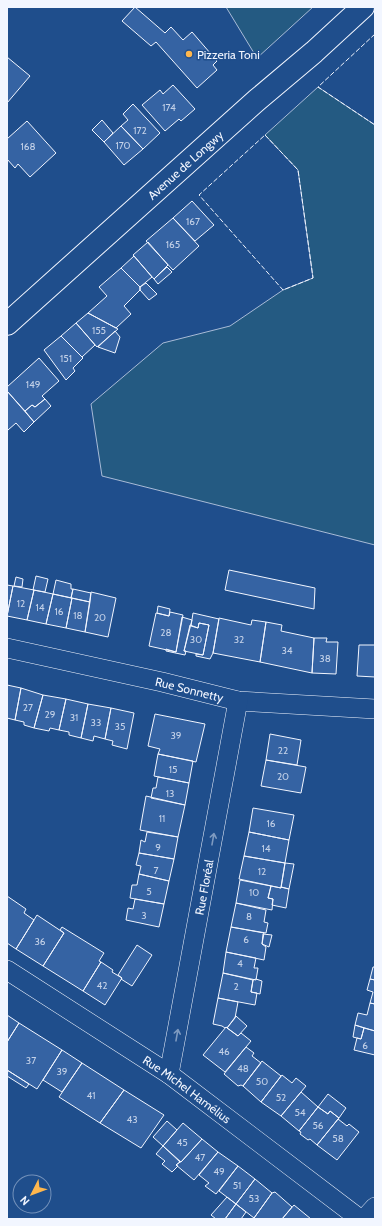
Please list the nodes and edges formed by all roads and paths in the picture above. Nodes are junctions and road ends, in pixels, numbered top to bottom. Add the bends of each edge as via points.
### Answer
1 (363, 7) edge
2 (7, 324) edge
3 (7, 648) edge
4 (238, 701) junction
5 (375, 709) edge
6 (7, 970) edge
7 (170, 1074) junction
8 (375, 1207) edge
9 (360, 1219) edge
10 (364, 1219) edge

1 - 2 main road, Avenue de Longwy
3 - 4 street, Rue Sonnetty
4 - 5 street, Rue Sonnetty
7 -> 4 street, Rue Floréal
6 - 7 street, Rue Michel Hamélius
7 - 9 street, Rue Michel Hamélius
8 - 10 street

